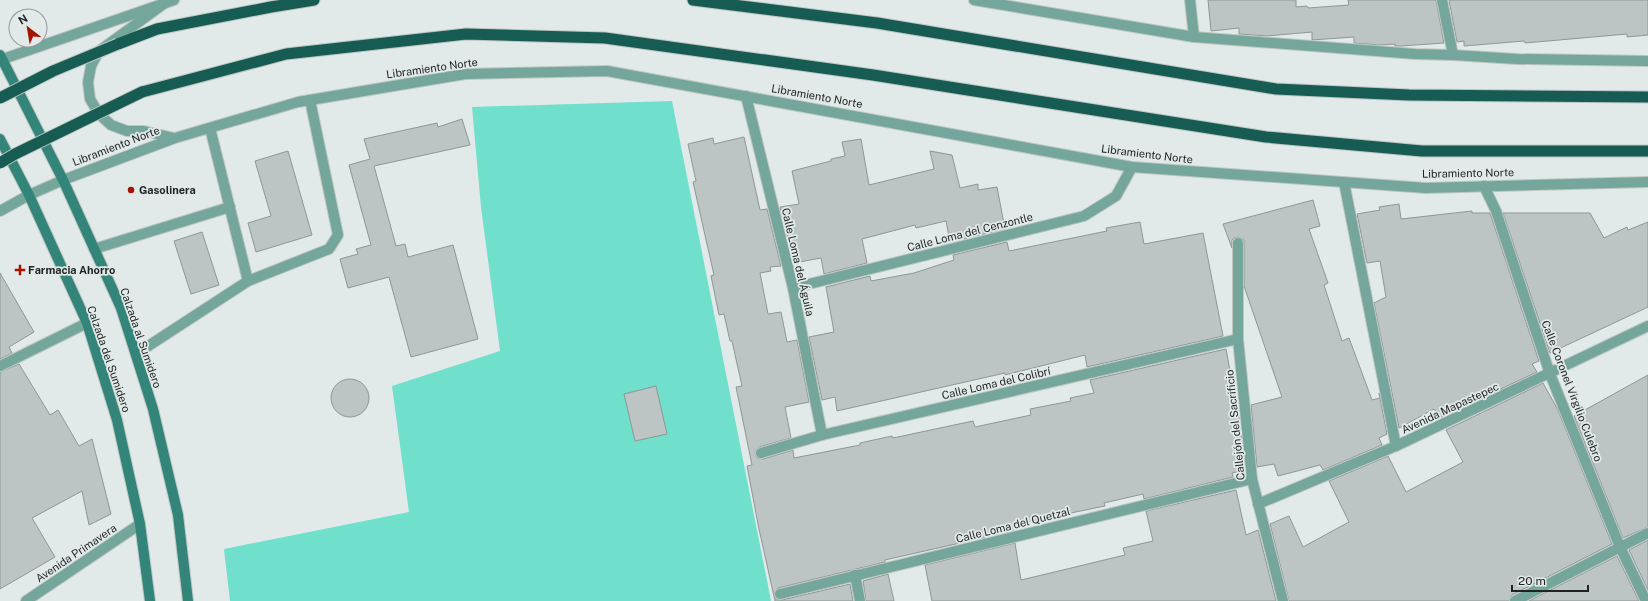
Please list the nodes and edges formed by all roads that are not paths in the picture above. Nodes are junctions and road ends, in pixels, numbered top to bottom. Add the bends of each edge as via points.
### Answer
1 (314, 0) edge
2 (693, 0) edge
3 (974, 0) edge
4 (1190, 0) edge
5 (1442, 0) edge
6 (169, 2) edge
7 (1194, 37) junction
8 (1453, 54) junction
9 (1, 58) edge
10 (1648, 60) edge
11 (746, 96) junction
12 (1648, 97) edge
13 (0, 98) edge
14 (310, 100) junction
15 (210, 128) junction
16 (175, 138) junction
17 (0, 139) edge
18 (1648, 151) edge
19 (0, 163) edge
20 (1132, 167) junction
21 (63, 180) junction
22 (1344, 182) junction
23 (1648, 182) edge
24 (1484, 186) junction
25 (29, 195) junction
26 (230, 207) junction
27 (0, 211) edge
28 (1238, 243) dead end
29 (94, 249) junction
30 (248, 281) junction
31 (793, 288) junction
32 (87, 323) junction
33 (1648, 326) edge
34 (1238, 339) junction
35 (136, 354) junction
36 (0, 366) edge
37 (1550, 374) junction
38 (822, 435) junction
39 (1396, 446) junction
40 (761, 453) dead end
41 (1252, 479) junction
42 (1258, 504) junction
43 (140, 524) junction
44 (1648, 533) edge
45 (1620, 547) junction
46 (855, 575) junction
47 (780, 594) dead end
48 (26, 601) edge
49 (150, 601) edge
50 (188, 601) edge
51 (860, 601) edge
52 (1283, 601) edge
53 (1515, 601) edge
54 (1646, 601) edge

1 - 13 highway, bridge via 157,29 53,71
2 - 12 highway via 877,23 1276,89 1408,95
3 - 7 street
4 - 7 street
5 - 8 street
6 - 9 street
6 - 16 street via 99,51 91,66 88,82 90,99 99,114 111,125 127,131 144,131
7 - 8 street via 1415,54
8 - 10 street via 1517,59
9 - 21 main road, Calzada al Sumidero
11 - 14 street, Libramiento Norte via 607,71 465,74
11 - 20 street, Libramiento Norte
11 - 31 street, Calle Loma del Águila
14 - 15 street, Libramiento Norte
14 - 30 street via 338,235 329,249
15 - 16 street, Libramiento Norte
15 - 26 street
16 - 21 street, Libramiento Norte
17 - 25 main road, Calzada del Sumidero
18 - 19 highway, Libramiento Norte, bridge via 1422,151 1266,137 873,75 605,38 466,34 286,54 142,92
20 - 22 street, Libramiento Norte
20 - 31 street, Calle Loma del Cenzontle via 1116,196 1084,216
21 - 25 street, Libramiento Norte
21 - 29 main road, Calzada al Sumidero
22 - 24 street, Libramiento Norte via 1426,188
22 - 39 street
23 - 24 street, Libramiento Norte
24 - 37 street, Calle Coronel Virgilio Culebro via 1496,211
25 - 27 street, Libramiento Norte
25 - 32 main road, Calzada del Sumidero
26 - 29 street
26 - 30 street
28 - 34 street, Callejón del Sacrificio
29 - 35 main road, Calzada al Sumidero via 121,308
30 - 35 street
31 - 38 street, Calle Loma del Águila
32 - 36 street
32 - 43 main road, Calzada del Sumidero via 117,420
33 - 37 street, Avenida Mapastepec
34 - 38 street, Calle Loma del Colibrí
34 - 41 street, Callejón del Sacrificio
35 - 50 main road, Calzada al Sumidero via 153,409 178,515
37 - 39 street, Avenida Mapastepec
37 - 45 street, Calle Coronel Virgilio Culebro
38 - 40 street, Calle Loma del Colibrí
39 - 42 street, Avenida Mapastepec
41 - 42 street, Callejón del Sacrificio
41 - 46 street, Calle Loma del Quetzal
42 - 52 street, Callejón del Sacrificio
43 - 48 street, Avenida Primavera
43 - 49 main road, Calzada del Sumidero
44 - 45 street
45 - 53 street
45 - 54 street, Calle Coronel Virgilio Culebro
46 - 47 street, Calle Loma del Quetzal
46 - 51 street

